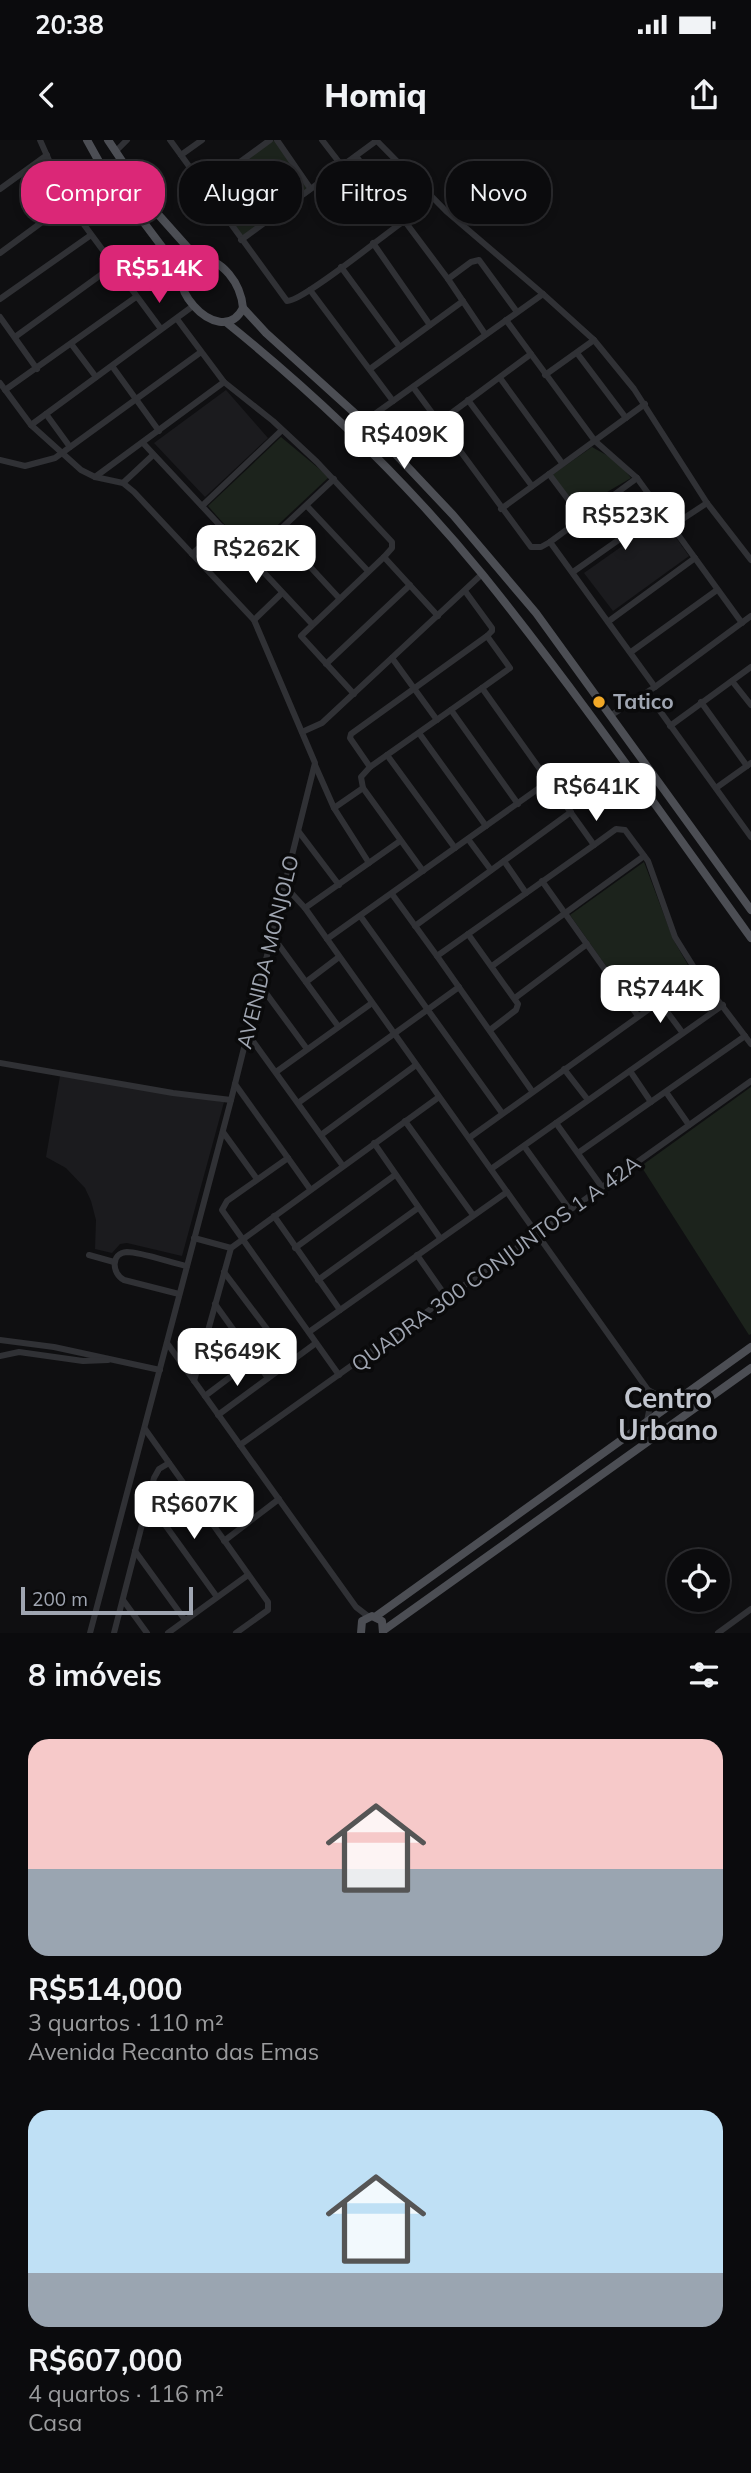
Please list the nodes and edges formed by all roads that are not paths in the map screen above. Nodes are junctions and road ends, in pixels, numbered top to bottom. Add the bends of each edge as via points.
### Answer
1 (40, 140) edge
2 (87, 140) edge
3 (127, 140) edge
4 (170, 140) edge
5 (202, 140) edge
6 (270, 140) edge
7 (277, 140) edge
8 (322, 140) edge
9 (376, 140) edge
10 (113, 146) edge
11 (47, 155) junction
12 (181, 155) junction
13 (356, 156) junction
14 (50, 161) edge
15 (185, 161) edge
16 (242, 161) edge
17 (338, 161) edge
18 (349, 161) edge
19 (360, 161) edge
20 (316, 184) edge
21 (310, 188) junction
22 (0, 189) edge
23 (38, 224) edge
24 (84, 224) edge
25 (229, 224) edge
26 (400, 224) edge
27 (406, 224) edge
28 (91, 234) junction
29 (241, 240) junction
30 (373, 243) junction
31 (1, 250) edge
32 (197, 258) junction
33 (113, 266) junction
34 (341, 267) junction
35 (181, 272) junction
36 (448, 279) junction
37 (310, 290) junction
38 (543, 294) junction
39 (136, 297) junction
40 (0, 299) edge
41 (463, 302) junction
42 (193, 306) junction
43 (243, 308) junction
44 (517, 312) junction
45 (0, 317) edge
46 (177, 319) junction
47 (506, 320) junction
48 (227, 323) junction
49 (430, 325) junction
50 (161, 329) junction
51 (485, 334) junction
52 (15, 337) junction
53 (594, 340) junction
54 (72, 345) junction
55 (399, 346) junction
56 (201, 352) junction
57 (289, 352) junction
58 (577, 353) junction
59 (531, 354) junction
60 (276, 362) junction
61 (113, 366) junction
62 (37, 369) junction
63 (370, 369) junction
64 (545, 374) junction
65 (96, 377) junction
66 (500, 378) junction
67 (224, 382) junction
68 (0, 383) edge
69 (413, 387) junction
70 (5, 390) junction
71 (136, 399) junction
72 (468, 400) junction
73 (393, 401) junction
74 (645, 404) junction
75 (46, 414) junction
76 (372, 416) junction
77 (362, 418) junction
78 (625, 418) junction
79 (438, 423) junction
80 (31, 425) junction
81 (369, 426) junction
82 (282, 430) junction
83 (159, 431) junction
84 (595, 441) junction
85 (143, 443) junction
86 (70, 447) junction
87 (394, 452) junction
88 (62, 453) junction
89 (152, 455) junction
90 (0, 460) edge
91 (562, 463) junction
92 (383, 465) junction
93 (549, 474) junction
94 (95, 477) junction
95 (638, 478) junction
96 (334, 479) junction
97 (122, 483) junction
98 (424, 485) junction
99 (532, 486) junction
100 (410, 492) junction
101 (707, 503) junction
102 (202, 506) junction
103 (307, 506) junction
104 (501, 509) junction
105 (661, 510) junction
106 (582, 518) junction
107 (672, 526) junction
108 (222, 527) junction
109 (278, 533) junction
110 (550, 542) junction
111 (192, 554) junction
112 (384, 557) junction
113 (250, 558) junction
114 (695, 558) junction
115 (751, 560) edge
116 (368, 571) junction
117 (573, 572) junction
118 (482, 574) junction
119 (411, 585) junction
120 (717, 590) junction
121 (464, 591) junction
122 (282, 593) junction
123 (339, 598) junction
124 (438, 616) junction
125 (751, 616) edge
126 (254, 620) junction
127 (610, 621) junction
128 (742, 623) junction
129 (312, 624) junction
130 (487, 636) junction
131 (556, 640) junction
132 (540, 648) junction
133 (631, 652) junction
134 (392, 659) junction
135 (569, 659) junction
136 (326, 664) junction
137 (751, 667) edge
138 (555, 670) junction
139 (732, 681) junction
140 (655, 687) junction
141 (482, 688) junction
142 (415, 689) junction
143 (647, 692) junction
144 (354, 694) junction
145 (701, 702) junction
146 (751, 705) edge
147 (451, 710) junction
148 (610, 716) junction
149 (437, 720) junction
150 (670, 726) junction
151 (302, 732) junction
152 (419, 733) junction
153 (387, 755) junction
154 (315, 764) junction
155 (749, 764) edge
156 (370, 767) junction
157 (550, 781) junction
158 (310, 787) junction
159 (323, 787) junction
160 (716, 788) junction
161 (363, 789) junction
162 (518, 804) junction
163 (334, 808) junction
164 (571, 813) junction
165 (486, 826) junction
166 (299, 832) junction
167 (751, 837) edge
168 (468, 839) junction
169 (400, 841) junction
170 (594, 845) junction
171 (455, 848) junction
172 (644, 856) junction
173 (505, 861) junction
174 (369, 863) junction
175 (491, 870) junction
176 (423, 871) junction
177 (542, 881) junction
178 (284, 885) junction
179 (339, 885) junction
180 (526, 892) junction
181 (392, 894) junction
182 (305, 908) junction
183 (751, 910) edge
184 (565, 914) junction
185 (360, 917) junction
186 (415, 926) junction
187 (468, 934) junction
188 (273, 937) junction
189 (751, 938) edge
190 (327, 939) junction
191 (586, 944) junction
192 (438, 956) junction
193 (339, 957) junction
194 (492, 966) junction
195 (698, 974) junction
196 (306, 982) junction
197 (260, 985) junction
198 (459, 987) junction
199 (514, 998) junction
200 (659, 1001) junction
201 (372, 1003) junction
202 (723, 1005) junction
203 (427, 1011) junction
204 (638, 1016) junction
205 (338, 1026) junction
206 (490, 1030) junction
207 (682, 1032) junction
208 (247, 1033) junction
209 (394, 1034) junction
210 (745, 1036) junction
211 (751, 1044) edge
212 (307, 1049) junction
213 (0, 1063) edge
214 (416, 1066) junction
215 (564, 1069) junction
216 (630, 1071) junction
217 (276, 1072) junction
218 (751, 1081) edge
219 (235, 1084) junction
220 (532, 1091) junction
221 (666, 1092) junction
222 (439, 1097) junction
223 (231, 1100) junction
224 (588, 1100) junction
225 (651, 1102) junction
226 (298, 1103) junction
227 (502, 1113) junction
228 (405, 1121) junction
229 (556, 1123) junction
230 (689, 1125) junction
231 (222, 1132) junction
232 (321, 1135) junction
233 (469, 1138) junction
234 (374, 1143) junction
235 (524, 1146) junction
236 (578, 1153) junction
237 (288, 1158) junction
238 (343, 1166) junction
239 (491, 1169) junction
240 (395, 1175) junction
241 (257, 1179) junction
242 (603, 1187) junction
243 (310, 1189) junction
244 (507, 1192) junction
245 (418, 1208) junction
246 (570, 1210) junction
247 (473, 1215) junction
248 (274, 1216) junction
249 (537, 1234) junction
250 (194, 1238) junction
251 (440, 1238) junction
252 (242, 1239) junction
253 (231, 1248) junction
254 (295, 1248) junction
255 (89, 1255) dead end
256 (416, 1255) junction
257 (114, 1262) junction
258 (187, 1266) junction
259 (224, 1272) junction
260 (318, 1280) junction
261 (179, 1294) junction
262 (447, 1298) junction
263 (215, 1304) junction
264 (340, 1310) junction
265 (309, 1332) junction
266 (0, 1340) edge
267 (167, 1343) junction
268 (316, 1343) junction
269 (751, 1347) edge
270 (0, 1356) edge
271 (254, 1359) junction
272 (110, 1360) junction
273 (290, 1361) junction
274 (751, 1368) edge
275 (160, 1370) junction
276 (339, 1375) junction
277 (268, 1378) junction
278 (194, 1381) junction
279 (648, 1390) junction
280 (205, 1396) junction
281 (677, 1400) junction
282 (688, 1412) junction
283 (218, 1415) junction
284 (647, 1421) junction
285 (145, 1429) junction
286 (656, 1435) junction
287 (240, 1445) junction
288 (169, 1463) junction
289 (279, 1499) junction
290 (148, 1501) junction
291 (224, 1541) junction
292 (135, 1551) junction
293 (248, 1575) junction
294 (217, 1597) junction
295 (122, 1600) junction
296 (356, 1607) junction
297 (750, 1611) edge
298 (372, 1617) junction
299 (185, 1620) junction
300 (360, 1628) edge
301 (246, 1630) edge
302 (384, 1632) edge
303 (90, 1633) edge
304 (114, 1633) edge
305 (147, 1633) edge
306 (168, 1633) edge
307 (236, 1633) edge
308 (351, 1633) edge
309 (718, 1633) edge

1 - 11 street
2 - 35 main road
3 - 10 street
4 - 12 street
5 - 12 street
6 - 16 street
7 - 21 street
8 - 17 street
9 - 13 street
9 - 38 street via 446,212
10 - 32 main road via 156,212
11 - 14 street
11 - 22 street
12 - 15 street
13 - 18 street
13 - 19 street
20 - 21 street
21 - 29 street
23 - 31 street
24 - 28 street
25 - 29 street
26 - 30 street
27 - 36 street
28 - 33 street
28 - 40 street
29 - 37 street via 287,301
30 - 34 street
30 - 49 street
32 - 35 main road via 187,262
32 - 43 main road via 228,272 239,288
33 - 39 street
33 - 52 street
34 - 37 street
34 - 55 street
35 - 42 main road
36 - 41 street
36 - 44 street via 479,260
37 - 63 street
38 - 44 street
38 - 53 street
39 - 50 street
39 - 54 street
41 - 49 street
41 - 51 street
42 - 46 street
42 - 48 main road
43 - 48 main road
43 - 57 main road
44 - 47 street
45 - 52 street
46 - 50 street
46 - 56 street
47 - 51 street
47 - 59 street
48 - 60 main road
49 - 55 street
50 - 61 street
51 - 69 street
52 - 62 street
53 - 58 street
53 - 74 street
54 - 62 street
54 - 65 street
55 - 63 street
56 - 67 street
56 - 71 street
57 - 60 main road
57 - 77 main road
58 - 64 street
58 - 78 street
59 - 64 street
59 - 66 street
60 - 92 main road
61 - 65 street
61 - 71 street
62 - 70 street
63 - 73 street
64 - 84 street
65 - 75 street
66 - 72 street
66 - 91 street
67 - 82 street
67 - 83 street
68 - 70 street
69 - 73 street
69 - 79 street
70 - 80 street
71 - 83 street
71 - 86 street
72 - 79 street
72 - 99 street
73 - 76 street
74 - 78 street
74 - 101 street
75 - 80 street
75 - 86 street
76 - 77 street
76 - 81 street
77 - 81 main road
78 - 84 street
79 - 104 street
80 - 88 street
81 - 87 main road
82 - 96 street
82 - 102 street
83 - 85 street
84 - 91 street
84 - 95 street
85 - 89 street
85 - 94 street
86 - 88 street
87 - 92 main road via 394,460
87 - 98 main road
88 - 90 street via 25,466
88 - 94 street
89 - 97 street
89 - 102 street
91 - 93 street
92 - 100 main road
93 - 99 street
93 - 106 street
94 - 97 street
95 - 105 street
95 - 106 street
96 - 103 street
96 - 112 street via 392,542
97 - 111 street
98 - 100 main road
98 - 131 main road
99 - 104 street
100 - 118 main road
101 - 107 street
101 - 115 street
102 - 108 street
103 - 109 street
103 - 116 street
104 - 110 street via 531,547
105 - 107 street
105 - 117 street
106 - 110 street
107 - 114 street
108 - 111 street
108 - 113 street
109 - 113 street
109 - 123 street
110 - 117 street
111 - 126 street
112 - 116 street
112 - 119 street
113 - 122 street
114 - 120 street
114 - 127 street
116 - 123 street
117 - 127 street
118 - 121 street
118 - 132 main road
119 - 124 street
119 - 136 street
120 - 128 street
120 - 133 street
121 - 124 street
121 - 130 street via 492,628
122 - 126 street
122 - 129 street
123 - 129 street
124 - 134 street
125 - 128 street
126 - 151 street
127 - 133 street
128 - 140 street
129 - 136 street via 301,637
130 - 141 street via 510,668
130 - 142 street
131 - 132 main road via 551,652
131 - 135 main road
132 - 138 main road
133 - 140 street
134 - 142 street
134 - 144 street
135 - 138 main road via 555,661
135 - 148 main road
136 - 144 street
137 - 139 street
138 - 189 main road
139 - 145 street
139 - 146 street
140 - 143 street
141 - 147 street
141 - 157 street
142 - 149 street
142 - 156 street via 350,735
143 - 148 street
143 - 150 street
144 - 151 street via 322,723
145 - 150 street
145 - 155 street
147 - 149 street
147 - 162 street
148 - 183 main road
149 - 152 street
150 - 160 street
151 - 154 street
152 - 153 street
152 - 165 street
153 - 156 street
153 - 171 street
154 - 158 street, AVENIDA MONJOLO
154 - 159 street
155 - 160 street
156 - 161 street via 360,778
157 - 162 street
157 - 164 street
158 - 159 street
158 - 166 street, AVENIDA MONJOLO
159 - 163 street
160 - 167 street
161 - 163 street
161 - 169 street
162 - 165 street
163 - 174 street
164 - 170 street
164 - 173 street
165 - 168 street
166 - 178 street, AVENIDA MONJOLO
166 - 179 street
168 - 171 street
168 - 175 street
169 - 174 street
169 - 176 street
170 - 172 street via 623,829
170 - 177 street
171 - 176 street
172 - 184 street
172 - 195 street via 676,937
173 - 175 street
173 - 180 street
174 - 179 street
175 - 186 street
176 - 181 street
177 - 180 street
177 - 184 street
178 - 182 street
178 - 188 street, AVENIDA MONJOLO
179 - 182 street
180 - 187 street
181 - 185 street
181 - 186 street
182 - 190 street
184 - 191 street
184 - 194 street
185 - 190 street
185 - 203 street
186 - 192 street
187 - 192 street
187 - 194 street
188 - 196 street
188 - 197 street, AVENIDA MONJOLO
190 - 193 street
191 - 199 street
191 - 204 street
192 - 198 street
193 - 196 street
193 - 201 street
194 - 199 street
195 - 200 street
195 - 202 street
196 - 205 street
197 - 208 street, AVENIDA MONJOLO
197 - 212 street
198 - 203 street
198 - 206 street
199 - 206 street via 518,1007
200 - 204 street
200 - 207 street
201 - 205 street
201 - 209 street
202 - 207 street
202 - 210 street
203 - 209 street
203 - 227 street
204 - 215 street
205 - 212 street
206 - 220 street
207 - 216 street
208 - 217 street
208 - 219 street, AVENIDA MONJOLO
209 - 214 street
209 - 226 street
210 - 211 street
210 - 221 street
212 - 217 street
213 - 223 street
214 - 222 street
214 - 232 street
215 - 220 street
215 - 224 street
216 - 224 street
216 - 225 street
217 - 226 street
218 - 230 street, QUADRA 300 CONJUNTOS 1 A 42A
219 - 223 street, AVENIDA MONJOLO
219 - 237 street
220 - 227 street
221 - 225 street
221 - 230 street
222 - 228 street
222 - 233 street
223 - 231 street, AVENIDA MONJOLO
224 - 229 street
225 - 236 street
226 - 232 street
227 - 233 street
228 - 234 street
228 - 247 street
229 - 235 street
229 - 236 street
230 - 242 street, QUADRA 300 CONJUNTOS 1 A 42A
231 - 241 street
231 - 250 street, AVENIDA MONJOLO
232 - 238 street
233 - 239 street
234 - 238 street
234 - 240 street
235 - 239 street
235 - 246 street
236 - 242 street
237 - 241 street
237 - 243 street
238 - 243 street
239 - 244 street
240 - 245 street
240 - 254 street
241 - 252 street via 222,1206
242 - 246 street, QUADRA 300 CONJUNTOS 1 A 42A
243 - 248 street
244 - 247 street
244 - 249 street
245 - 251 street
245 - 260 street
246 - 249 street, QUADRA 300 CONJUNTOS 1 A 42A
247 - 251 street
248 - 252 street
248 - 254 street
249 - 262 street, QUADRA 300 CONJUNTOS 1 A 42A
249 - 279 street
250 - 253 street
250 - 258 street, AVENIDA MONJOLO
251 - 256 street
252 - 253 street
252 - 265 street
253 - 259 street
254 - 260 street
255 - 257 street
256 - 262 street
256 - 264 street
257 - 258 street via 129,1252
257 - 261 street via 117,1277
258 - 261 street, AVENIDA MONJOLO
259 - 263 street
259 - 273 street
260 - 264 street
261 - 267 street, AVENIDA MONJOLO
262 - 276 street, QUADRA 300 CONJUNTOS 1 A 42A
263 - 271 street
263 - 278 street
264 - 265 street
265 - 268 street
266 - 272 street
267 - 275 street, AVENIDA MONJOLO
267 - 278 street
268 - 273 street
268 - 276 street
269 - 281 main road
270 - 272 street via 19,1352
271 - 277 street
271 - 280 street
272 - 275 street
273 - 277 street
274 - 282 main road
275 - 285 street, AVENIDA MONJOLO
276 - 287 street, QUADRA 300 CONJUNTOS 1 A 42A
277 - 283 street
278 - 280 street
279 - 281 street
279 - 284 street
280 - 283 street
281 - 282 main road via 685,1403
281 - 284 main road
282 - 286 main road
283 - 287 street
284 - 286 main road via 648,1430
284 - 298 main road
285 - 288 street
285 - 303 street, AVENIDA MONJOLO
286 - 302 main road
287 - 289 street
288 - 290 street via 157,1472
288 - 291 street
289 - 291 street
289 - 296 street
290 - 292 street
290 - 294 street
291 - 293 street
292 - 295 street
292 - 299 street
293 - 294 street
293 - 301 street via 269,1607
294 - 299 street
295 - 304 street
295 - 305 street
296 - 298 street
296 - 300 street
297 - 309 street
298 - 300 main road
298 - 302 main road via 382,1621
299 - 306 street
300 - 308 main road
301 - 307 street

